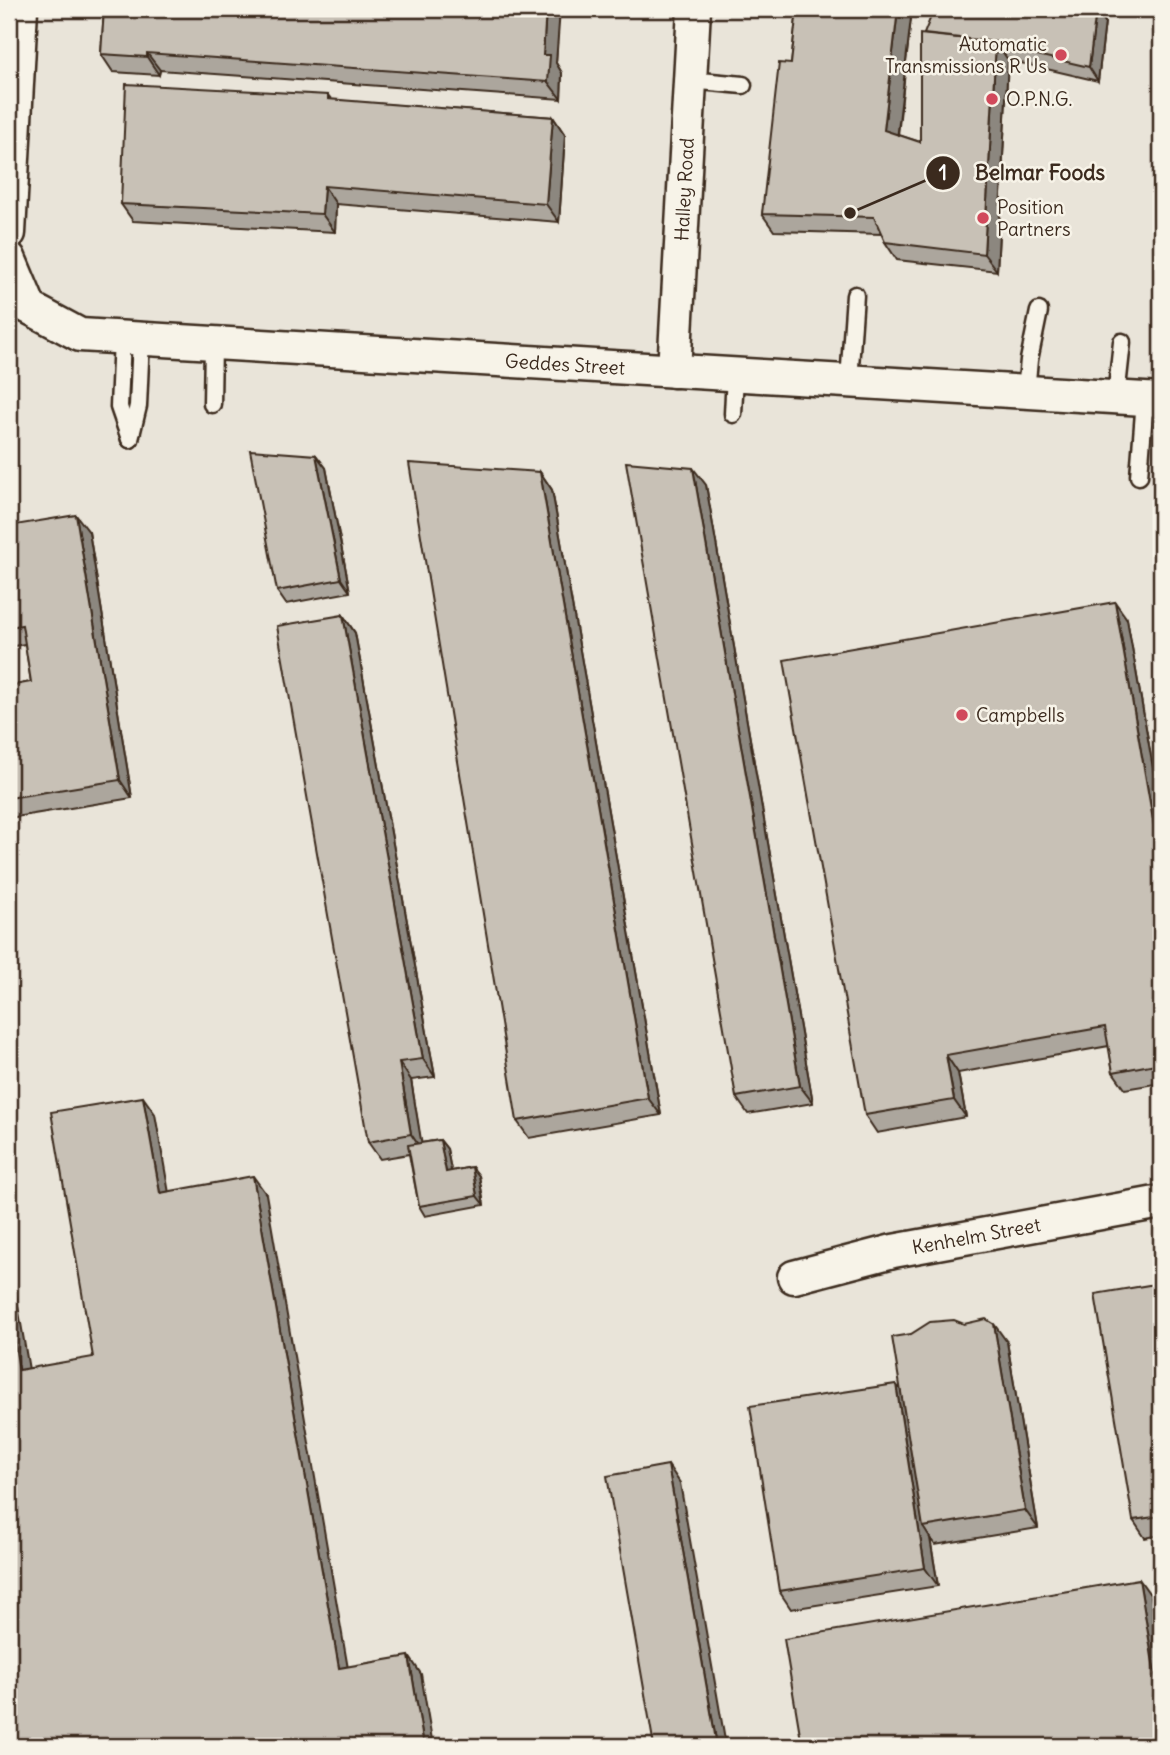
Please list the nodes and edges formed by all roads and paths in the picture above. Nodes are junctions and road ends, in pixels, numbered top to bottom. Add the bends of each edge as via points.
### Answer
1 (20, 9) edge
2 (694, 9) edge
3 (690, 80) junction
4 (743, 85) dead end
5 (9, 233) edge
6 (9, 258) edge
7 (855, 295) dead end
8 (1039, 311) dead end
9 (132, 338) junction
10 (1122, 342) dead end
11 (213, 343) junction
12 (674, 371) junction
13 (735, 374) junction
14 (849, 381) junction
15 (1026, 391) junction
16 (1141, 398) edge
17 (212, 404) dead end
18 (733, 414) dead end
19 (1139, 476) dead end
20 (1161, 1202) edge
21 (794, 1277) dead end

1 - 5 street
2 - 3 street, Halley Road
3 - 4 lane
3 - 12 street, Halley Road
6 - 9 street, Geddes Street via 30,308 80,335
7 - 14 lane
8 - 15 lane
9 - 9 lane via 138,406 130,439 120,407
9 - 11 street, Geddes Street
10 - 16 lane
11 - 12 street, Geddes Street
11 - 17 lane
12 - 13 street, Geddes Street
13 - 14 street, Geddes Street
13 - 18 lane
14 - 15 street, Geddes Street
15 - 16 street, Geddes Street
16 - 19 lane
20 - 21 street, Kenhelm Street via 893,1251

